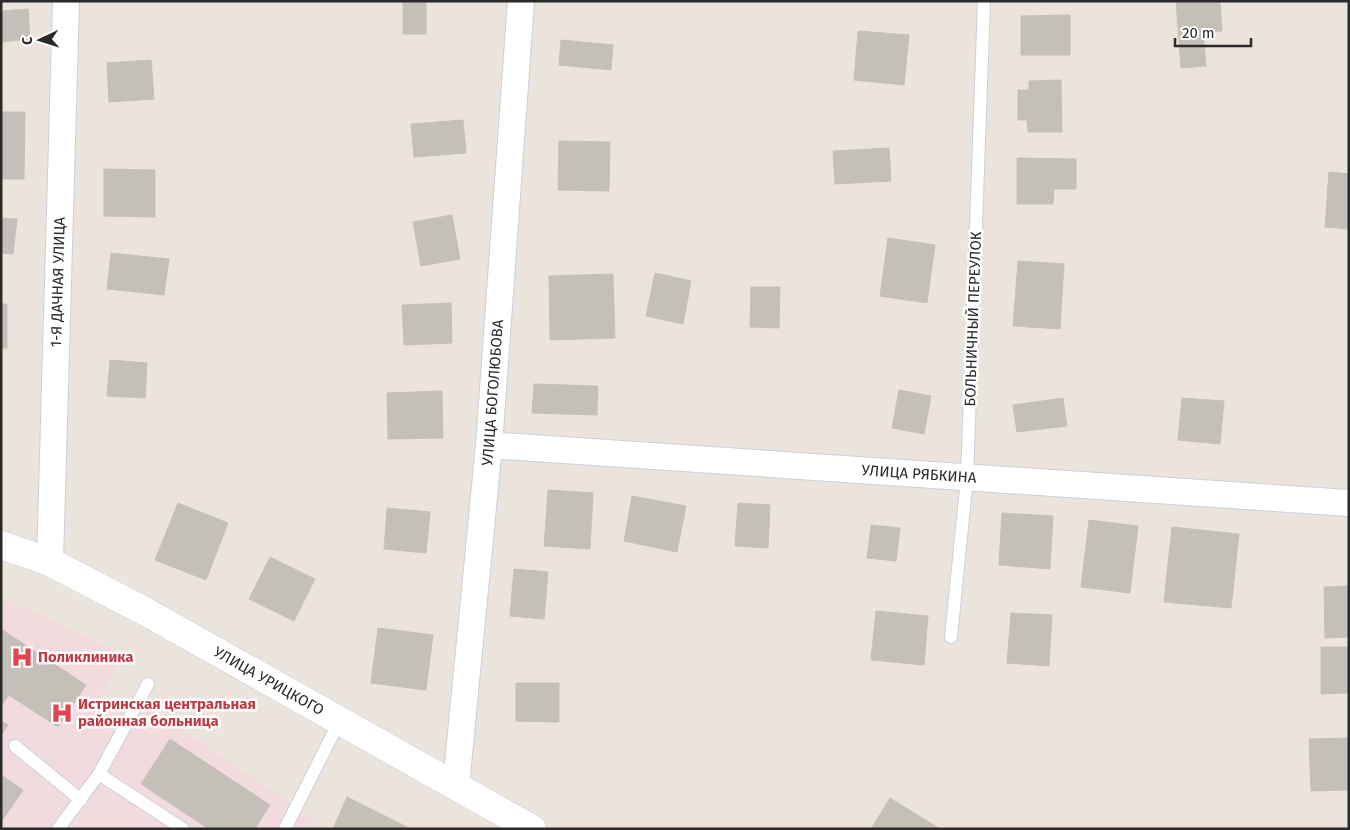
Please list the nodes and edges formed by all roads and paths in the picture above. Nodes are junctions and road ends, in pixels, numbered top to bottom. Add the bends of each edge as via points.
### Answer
1 (66, 1) edge
2 (521, 1) edge
3 (984, 1) edge
4 (489, 445) junction
5 (967, 478) junction
6 (1349, 503) edge
7 (1, 545) edge
8 (50, 562) junction
9 (951, 637) dead end
10 (148, 684) dead end
11 (340, 720) junction
12 (15, 746) dead end
13 (99, 774) junction
14 (456, 785) junction
15 (81, 800) junction
16 (58, 829) edge
17 (183, 829) edge
18 (285, 829) edge
19 (532, 829) edge

1 - 8 street, 1-Я ДАЧНАЯ УЛИЦА
2 - 4 street, УЛИЦА БОГОЛЮБОВА
3 - 5 lane, БОЛЬНИЧНЫЙ ПЕРЕУЛОК
4 - 5 street, УЛИЦА РЯБКИНА
4 - 14 street, УЛИЦА БОГОЛЮБОВА
5 - 6 street, УЛИЦА РЯБКИНА
5 - 9 lane, БОЛЬНИЧНЫЙ ПЕРЕУЛОК
7 - 8 street, УЛИЦА УРИЦКОГО
8 - 11 street, УЛИЦА УРИЦКОГО
10 - 13 lane
11 - 14 street, УЛИЦА УРИЦКОГО
11 - 18 lane
12 - 15 lane
13 - 15 lane
13 - 17 lane
14 - 19 street, УЛИЦА УРИЦКОГО
15 - 16 lane

